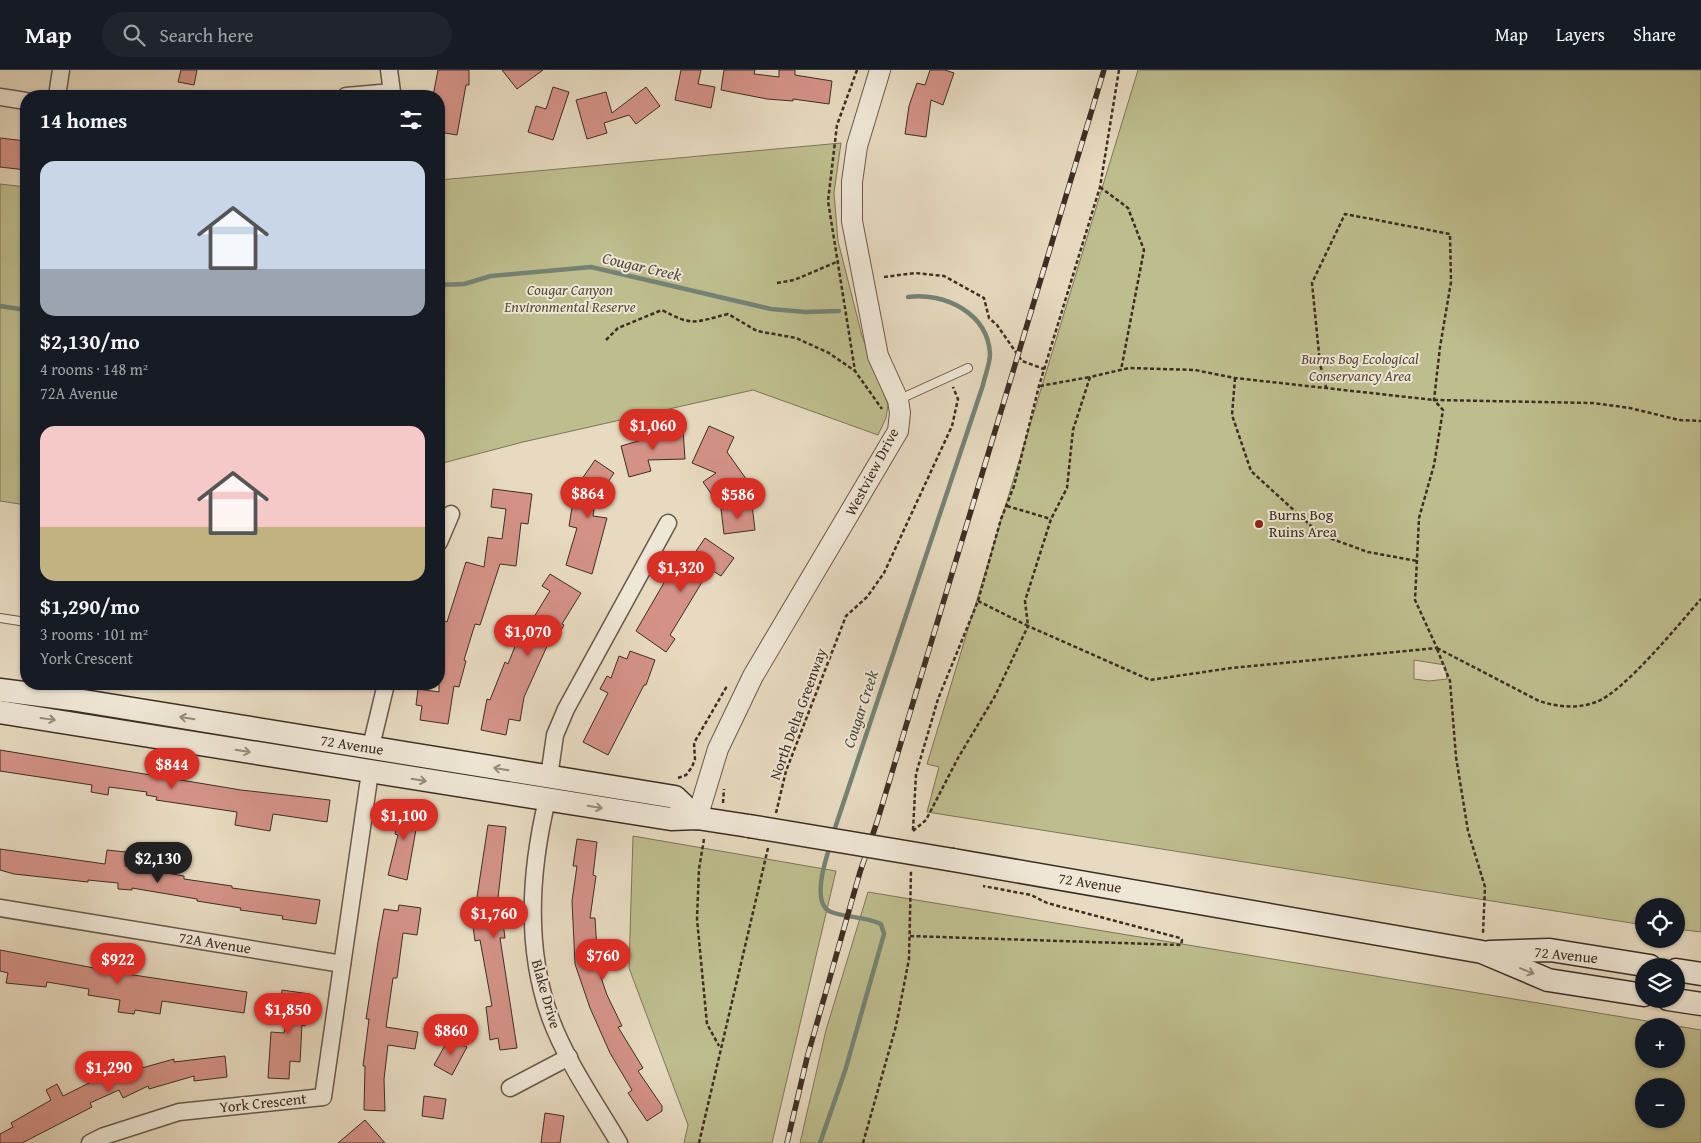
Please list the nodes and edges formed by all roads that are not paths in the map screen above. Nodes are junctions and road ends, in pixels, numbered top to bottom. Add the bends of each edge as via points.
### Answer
1 (61, 70) edge
2 (389, 70) edge
3 (880, 70) edge
4 (58, 90) edge
5 (392, 90) edge
6 (0, 97) edge
7 (20, 101) edge
8 (968, 368) dead end
9 (891, 407) junction
10 (451, 514) dead end
11 (668, 523) dead end
12 (445, 528) edge
13 (0, 618) edge
14 (20, 621) edge
15 (0, 690) edge
16 (385, 690) edge
17 (0, 712) edge
18 (374, 749) junction
19 (370, 772) junction
20 (549, 777) junction
21 (547, 800) junction
22 (697, 818) junction
23 (0, 908) edge
24 (1482, 952) junction
25 (342, 964) junction
26 (1635, 964) edge
27 (1685, 971) edge
28 (1701, 974) edge
29 (1635, 994) edge
30 (1685, 1002) edge
31 (1701, 1004) edge
32 (569, 1057) junction
33 (510, 1088) dead end
34 (90, 1143) edge
35 (619, 1143) edge

1 - 4 street
2 - 5 street
3 - 9 street, Westview Drive via 858,143 852,182 852,221
6 - 7 street
8 - 9 lane via 919,389
9 - 22 street, Westview Drive via 900,413 898,431 753,676 718,749
10 - 12 street
11 - 20 street via 566,709 555,735
13 - 14 lane
18 -> 15 main road, 72 Avenue
16 - 18 street via 373,738
17 -> 19 main road, 72 Avenue
20 -> 18 main road, 72 Avenue
19 -> 21 main road, 72 Avenue
19 - 25 street, York Crescent
20 - 22 main road, 72 Avenue via 675,797
21 -> 22 main road, 72 Avenue via 671,819
21 - 32 street, Blake Drive via 532,900 534,953 550,1016
22 - 24 main road, 72 Avenue, bridge
23 - 25 street, 72A Avenue
24 - 26 main road, 72 Avenue via 1550,950
24 -> 29 main road, 72 Avenue via 1548,980
25 - 34 street, York Crescent via 323,1097 179,1112
27 - 28 main road
30 - 31 main road
32 - 33 street
32 - 35 street, Blake Drive

